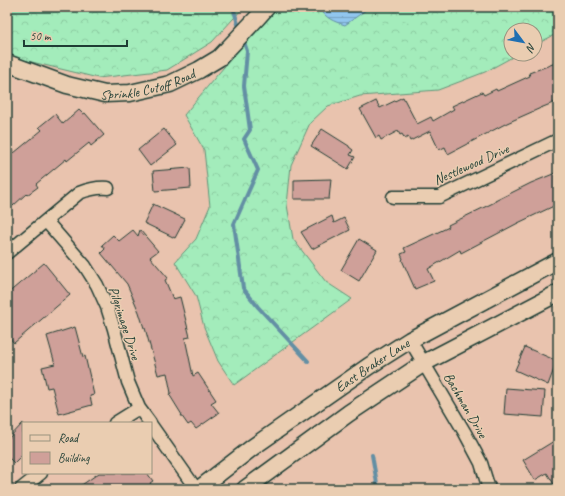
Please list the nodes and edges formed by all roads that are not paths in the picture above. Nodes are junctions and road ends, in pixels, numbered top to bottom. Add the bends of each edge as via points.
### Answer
1 (263, 12) edge
2 (7, 63) edge
3 (558, 140) edge
4 (108, 188) dead end
5 (393, 197) dead end
6 (46, 220) junction
7 (7, 253) edge
8 (558, 261) edge
9 (558, 293) edge
10 (410, 340) junction
11 (424, 363) junction
12 (139, 408) junction
13 (117, 422) edge
14 (149, 422) edge
15 (152, 427) edge
16 (40, 474) edge
17 (20, 489) edge
18 (198, 489) edge
19 (245, 489) edge
20 (489, 489) edge

1 - 2 street, Sprinkle Cutoff Road via 219,58 170,84 130,93 106,94 67,85
3 - 5 street, Nestlewood Drive via 439,197
4 - 6 street via 98,187 79,192
6 - 7 street
6 - 12 street, Pilgrimage Drive via 85,266 97,285 107,307 128,382
8 - 10 street, East Braker Lane
9 - 11 street, East Braker Lane
10 - 11 street, Bachman Drive
10 - 18 street, East Braker Lane via 266,438
11 - 19 street, East Braker Lane via 349,413
11 - 20 street, Bachman Drive via 481,463
12 - 13 street
12 - 14 street, Pilgrimage Drive
15 - 18 street, Pilgrimage Drive
16 - 17 street

